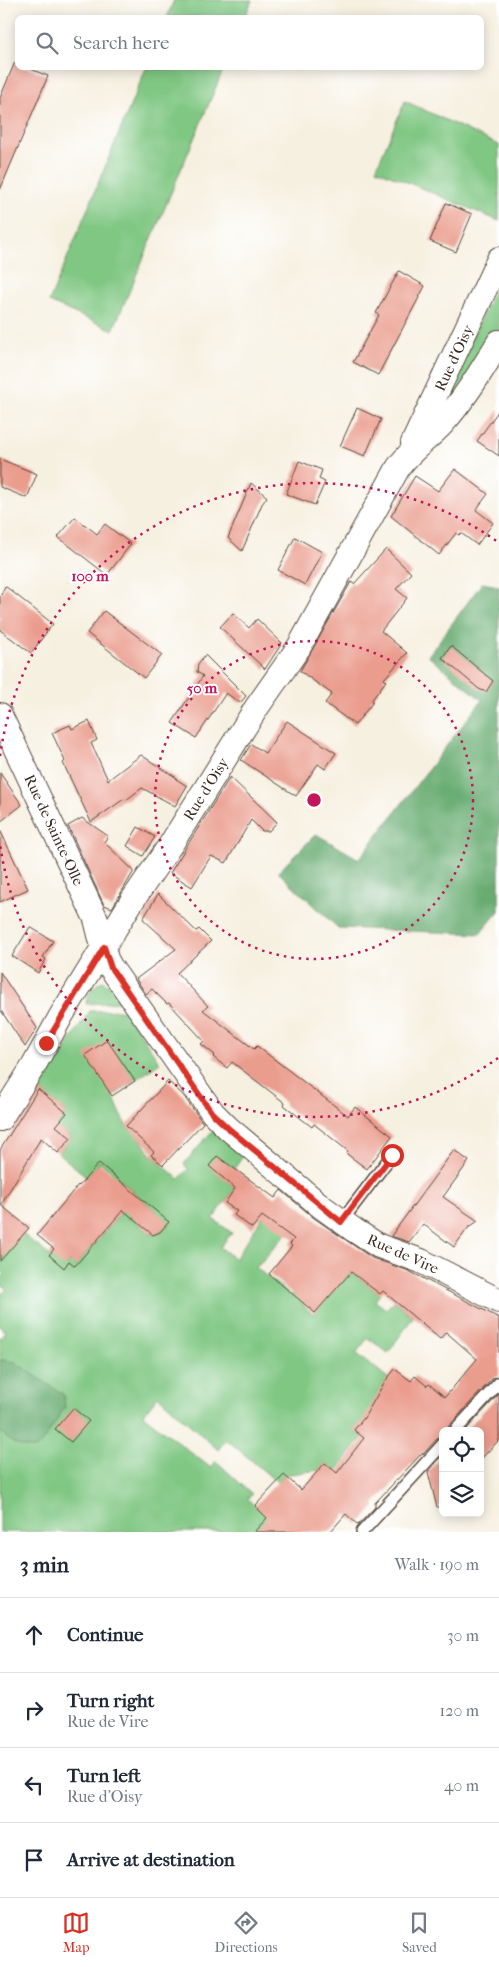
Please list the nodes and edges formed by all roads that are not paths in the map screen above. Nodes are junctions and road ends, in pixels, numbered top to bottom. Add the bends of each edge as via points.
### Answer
1 (499, 259) edge
2 (499, 342) edge
3 (406, 455) junction
4 (0, 715) edge
5 (104, 947) junction
6 (0, 1120) edge
7 (392, 1155) dead end
8 (341, 1222) junction
9 (499, 1301) edge
10 (499, 1382) edge
11 (459, 1427) edge
12 (439, 1448) edge
13 (362, 1532) edge

1 - 3 street, Rue d'Oisy
2 - 3 street, Rue d'Oisy via 450,414 428,438
3 - 5 street, Rue d'Oisy via 299,647 257,707
4 - 5 street, Rue de Sainte-Olle via 96,919
5 - 6 street, Rue d'Oisy
5 - 8 street, Rue de Vire via 111,968 212,1113
7 - 8 lane
8 - 9 street, Rue de Vire via 379,1246 421,1261
10 - 11 lane
12 - 13 lane

